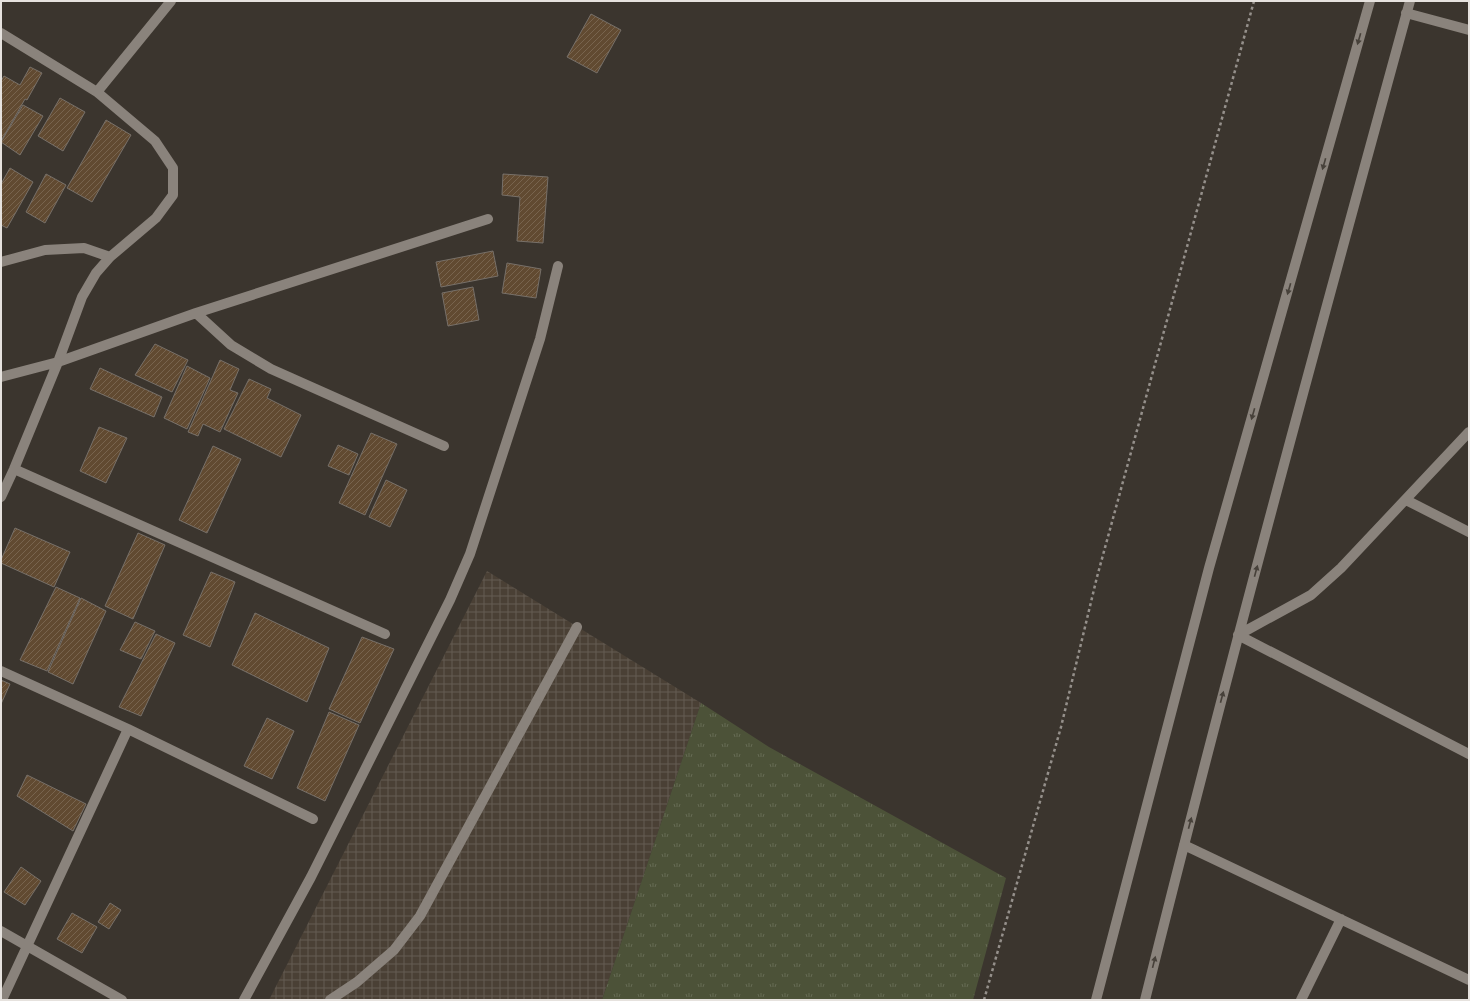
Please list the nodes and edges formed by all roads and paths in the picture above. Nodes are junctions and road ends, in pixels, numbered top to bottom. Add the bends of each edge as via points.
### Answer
1 (171, 1) edge
2 (1254, 1) edge
3 (1370, 1) edge
4 (1410, 1) edge
5 (1406, 13) junction
6 (1469, 30) edge
7 (1, 33) edge
8 (97, 92) junction
9 (488, 219) dead end
10 (110, 257) junction
11 (1, 262) edge
12 (558, 266) dead end
13 (196, 313) junction
14 (58, 362) junction
15 (1, 378) edge
16 (1469, 432) edge
17 (444, 446) dead end
18 (14, 469) junction
19 (1, 497) edge
20 (1406, 500) junction
21 (1469, 532) edge
22 (577, 627) dead end
23 (385, 634) dead end
24 (1238, 635) junction
25 (1, 671) edge
26 (128, 729) junction
27 (1469, 754) edge
28 (313, 819) dead end
29 (1184, 845) junction
30 (1341, 919) junction
31 (1, 931) edge
32 (28, 945) junction
33 (1469, 980) edge
34 (2, 1000) edge
35 (122, 1000) edge
36 (244, 1000) edge
37 (330, 1000) edge
38 (984, 1000) edge
39 (1096, 1000) edge
40 (1145, 1000) edge
41 (1300, 1000) edge

1 - 8 street
2 - 38 path via 1097,577 1061,726
3 -> 39 street via 1209,568
4 - 5 street
5 - 6 street
24 -> 5 street
7 - 8 street
8 - 10 street via 155,141 173,168 173,195 156,218
9 - 13 street
10 - 11 street via 84,248 45,250
10 - 14 street via 96,273 82,297
12 - 36 street via 540,339 468,560 311,877
13 - 14 street
13 - 17 street via 231,345 271,369
14 - 15 street
14 - 18 street
16 - 20 street
18 - 19 street
18 - 23 street
20 - 21 street
20 - 24 street via 1341,568 1311,595
22 - 37 street via 420,916 394,950 357,982
24 - 27 street
29 -> 24 street
25 - 26 street
26 - 28 street
26 - 32 street
29 - 30 street
40 -> 29 street
30 - 33 street
30 - 41 street
31 - 32 street
32 - 34 street
32 - 35 street

